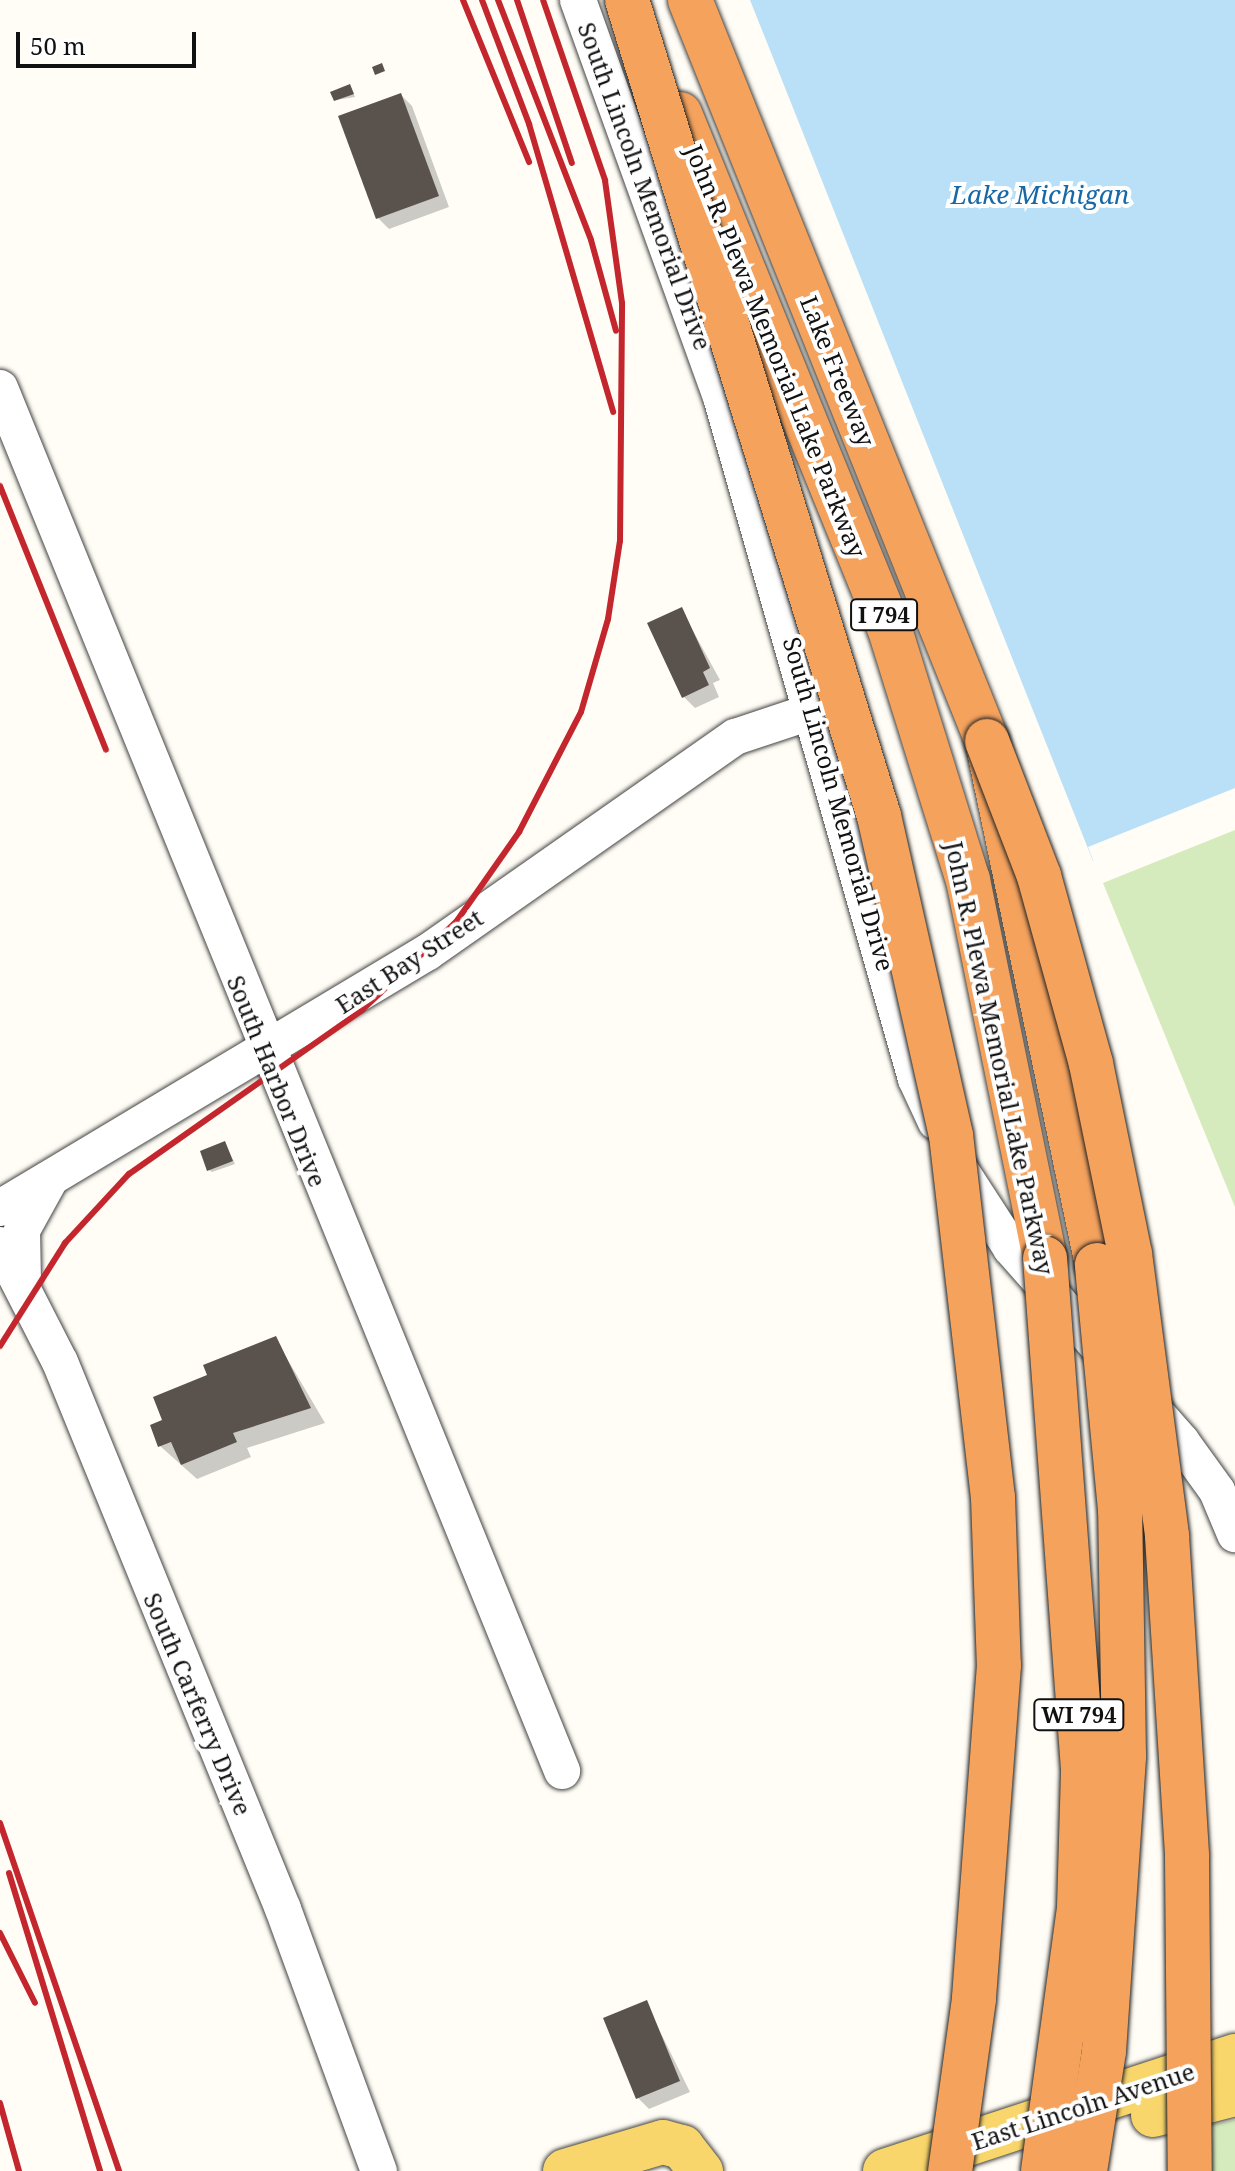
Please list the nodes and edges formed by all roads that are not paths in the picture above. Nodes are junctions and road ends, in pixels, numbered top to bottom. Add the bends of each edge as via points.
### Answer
1 (578, 0) edge
2 (627, 0) edge
3 (635, 0) edge
4 (690, 0) edge
5 (0, 388) edge
6 (813, 711) junction
7 (987, 741) junction
8 (266, 1053) junction
9 (50, 1179) junction
10 (0, 1208) edge
11 (0, 1245) edge
12 (1045, 1258) joint
13 (1097, 1265) joint
14 (23, 1284) junction
15 (1235, 1534) edge
16 (562, 1771) dead end
17 (1235, 2056) edge
18 (1235, 2094) edge
19 (379, 2171) edge
20 (565, 2171) edge
21 (701, 2171) edge
22 (885, 2171) edge
23 (950, 2171) edge
24 (984, 2171) edge
25 (1043, 2171) edge
26 (1085, 2171) edge
27 (1190, 2171) edge

1 - 6 street, South Lincoln Memorial Drive via 721,397
2 - 23 highway, bridge via 879,816 951,1135 993,1497 999,1665 974,1999
3 - 12 highway, John R. Plewa Memorial Lake Parkway / I 794 via 890,630 968,880
4 - 7 highway, Lake Freeway / I 794
5 - 8 street, South Harbor Drive
6 - 8 street, East Bay Street via 735,737 428,952
6 - 15 street, South Lincoln Memorial Drive via 916,1079 976,1203 1181,1441 1217,1491
7 - 13 highway, I 794, bridge
7 - 27 highway, bridge via 1039,876 1091,1064 1130,1254 1167,1536 1187,1857
8 - 9 street, East Bay Street
8 - 16 street, South Harbor Drive
9 - 10 street, East Bay Street
9 - 14 street via 22,1230
11 - 14 street, South Carferry Drive
12 - 25 highway, John R. Plewa Memorial Lake Parkway / WI 794, bridge via 1083,1769 1079,1907
13 - 26 highway, WI 794, bridge via 1120,1510 1124,1756 1104,2051
14 - 19 street, South Carferry Drive via 288,1919
17 - 22 main road, East Lincoln Avenue
18 - 24 main road, East Lincoln Avenue
20 - 21 main road via 663,2142 682,2147

